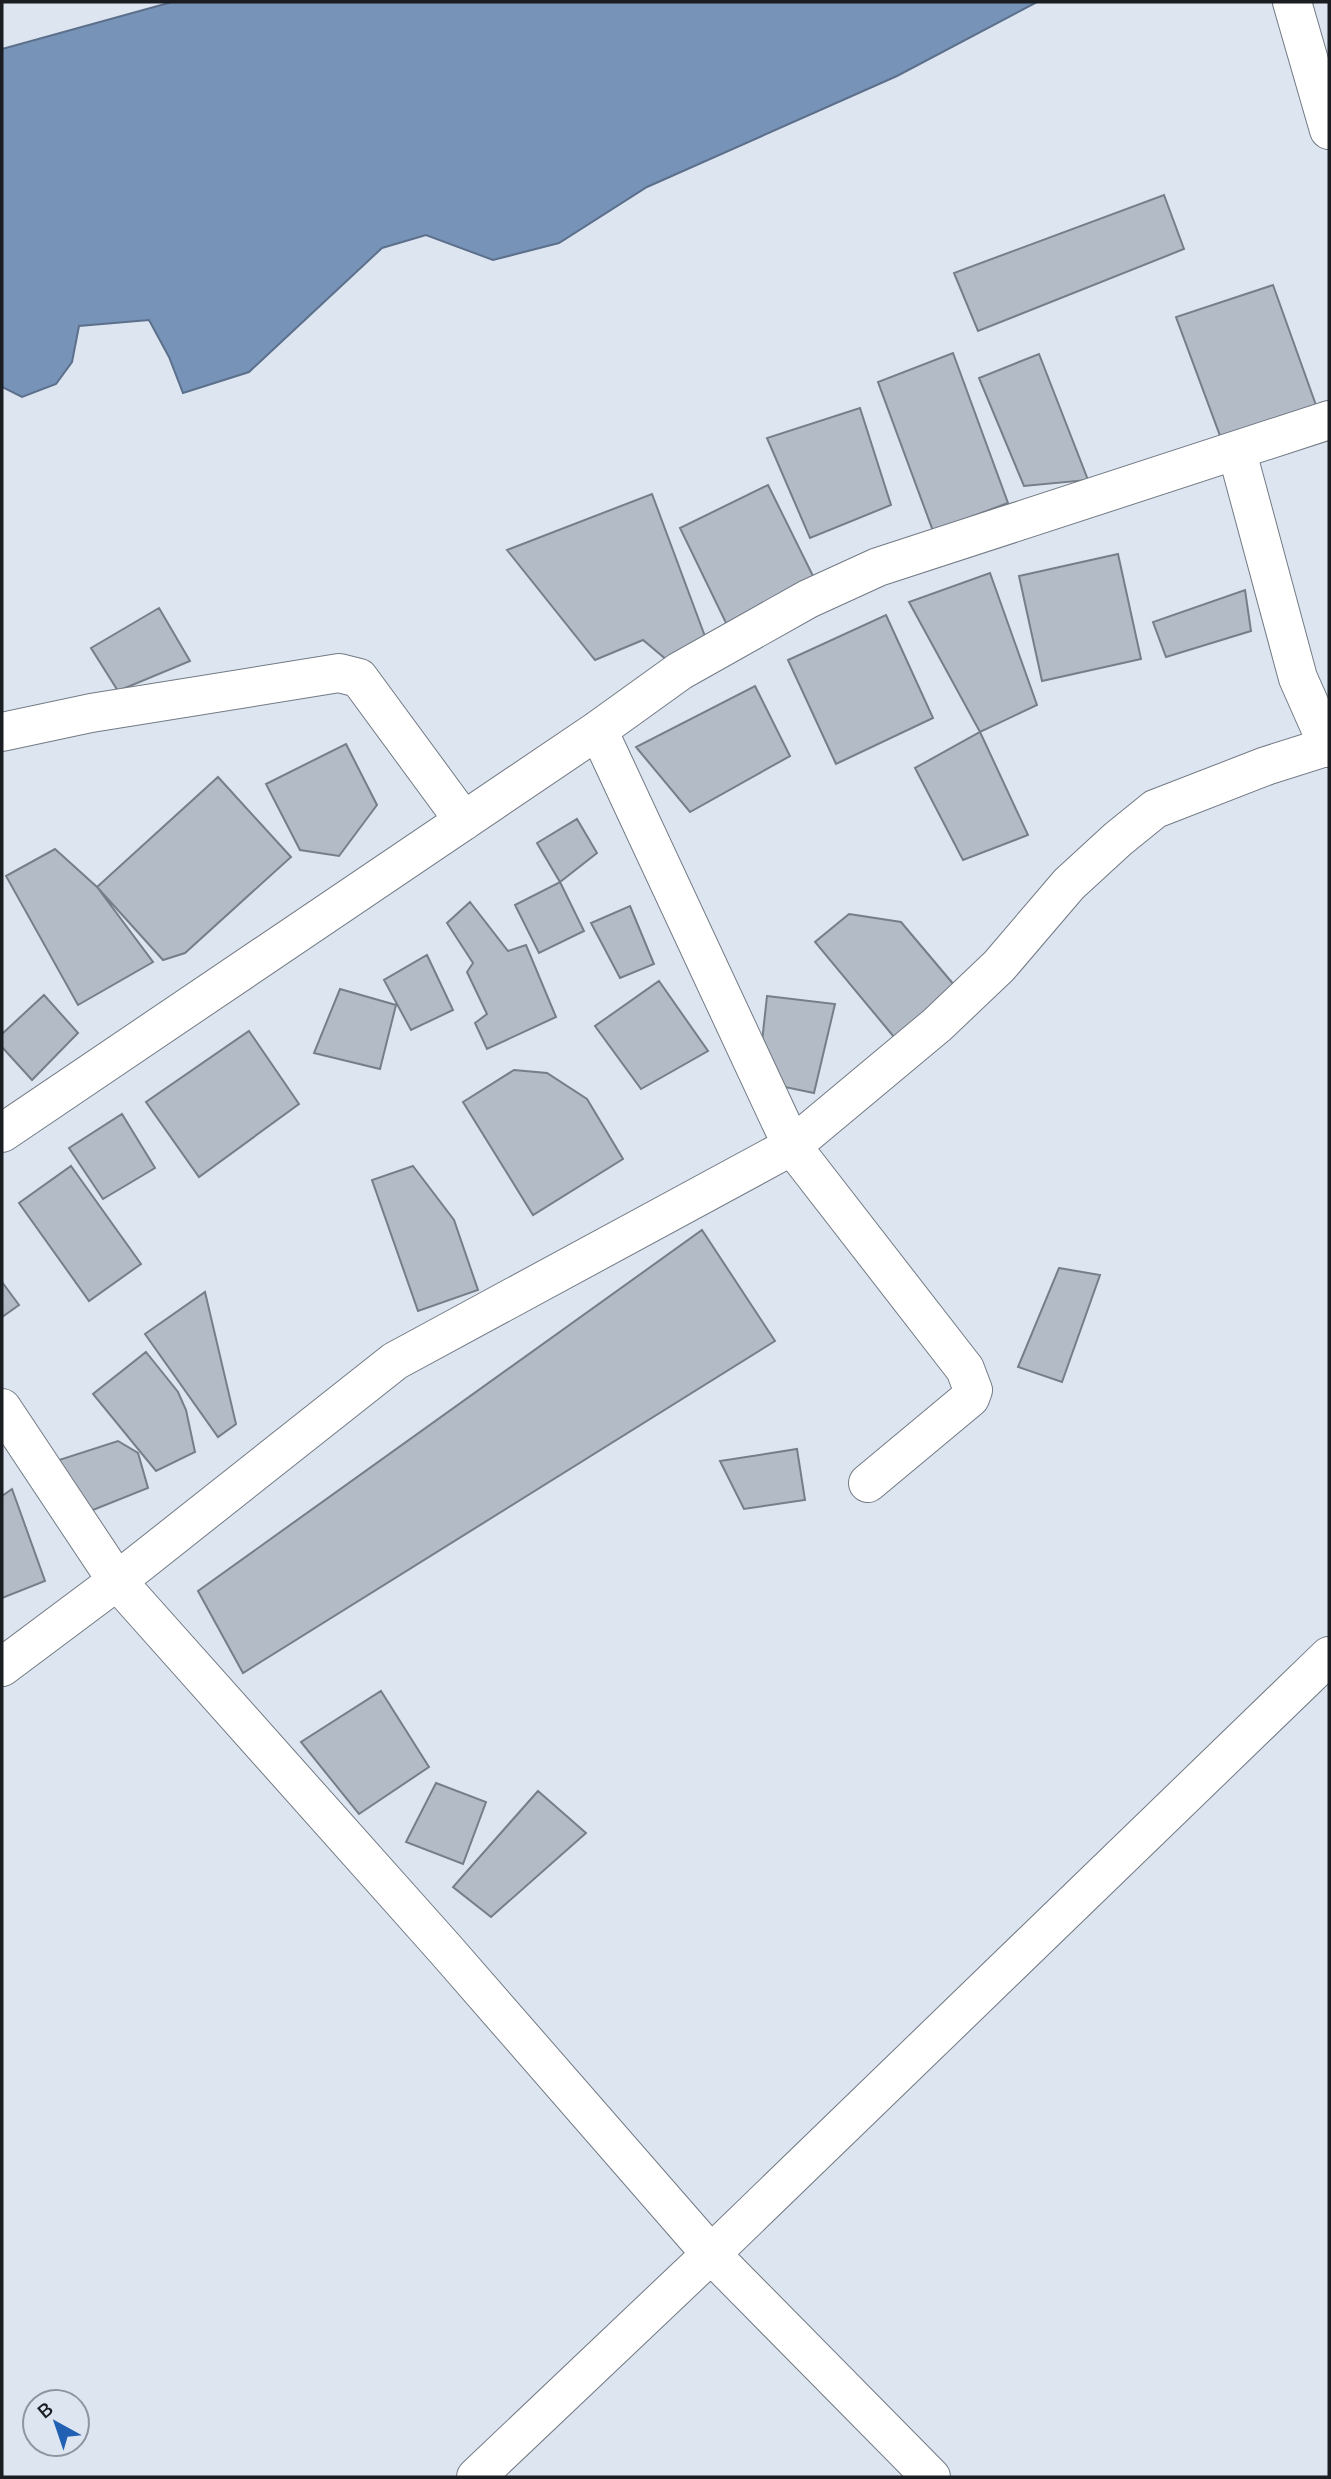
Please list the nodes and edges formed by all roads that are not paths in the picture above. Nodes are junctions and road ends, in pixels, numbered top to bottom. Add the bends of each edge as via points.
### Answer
1 (1292, 2) edge
2 (1329, 130) edge
3 (1329, 420) edge
4 (1237, 452) junction
5 (598, 730) junction
6 (2, 732) edge
7 (1329, 747) edge
8 (464, 821) junction
9 (2, 1133) edge
10 (792, 1146) junction
11 (2, 1408) edge
12 (868, 1483) dead end
13 (117, 1581) junction
14 (1329, 1656) edge
15 (2, 1667) edge
16 (712, 2254) junction
17 (476, 2477) edge
18 (931, 2477) edge

1 - 2 street
3 - 4 street
4 - 5 street via 878,567 808,599 680,671
4 - 7 street via 1298,678
5 - 8 street
5 - 10 street
6 - 8 street via 339,673 359,678
7 - 10 street via 1155,809 1069,884 999,966 937,1025
8 - 9 street
10 - 12 street via 965,1369 973,1390 970,1398
10 - 13 street via 395,1361
11 - 13 street
13 - 15 street
13 - 16 street
14 - 16 street
16 - 17 street
16 - 18 street

